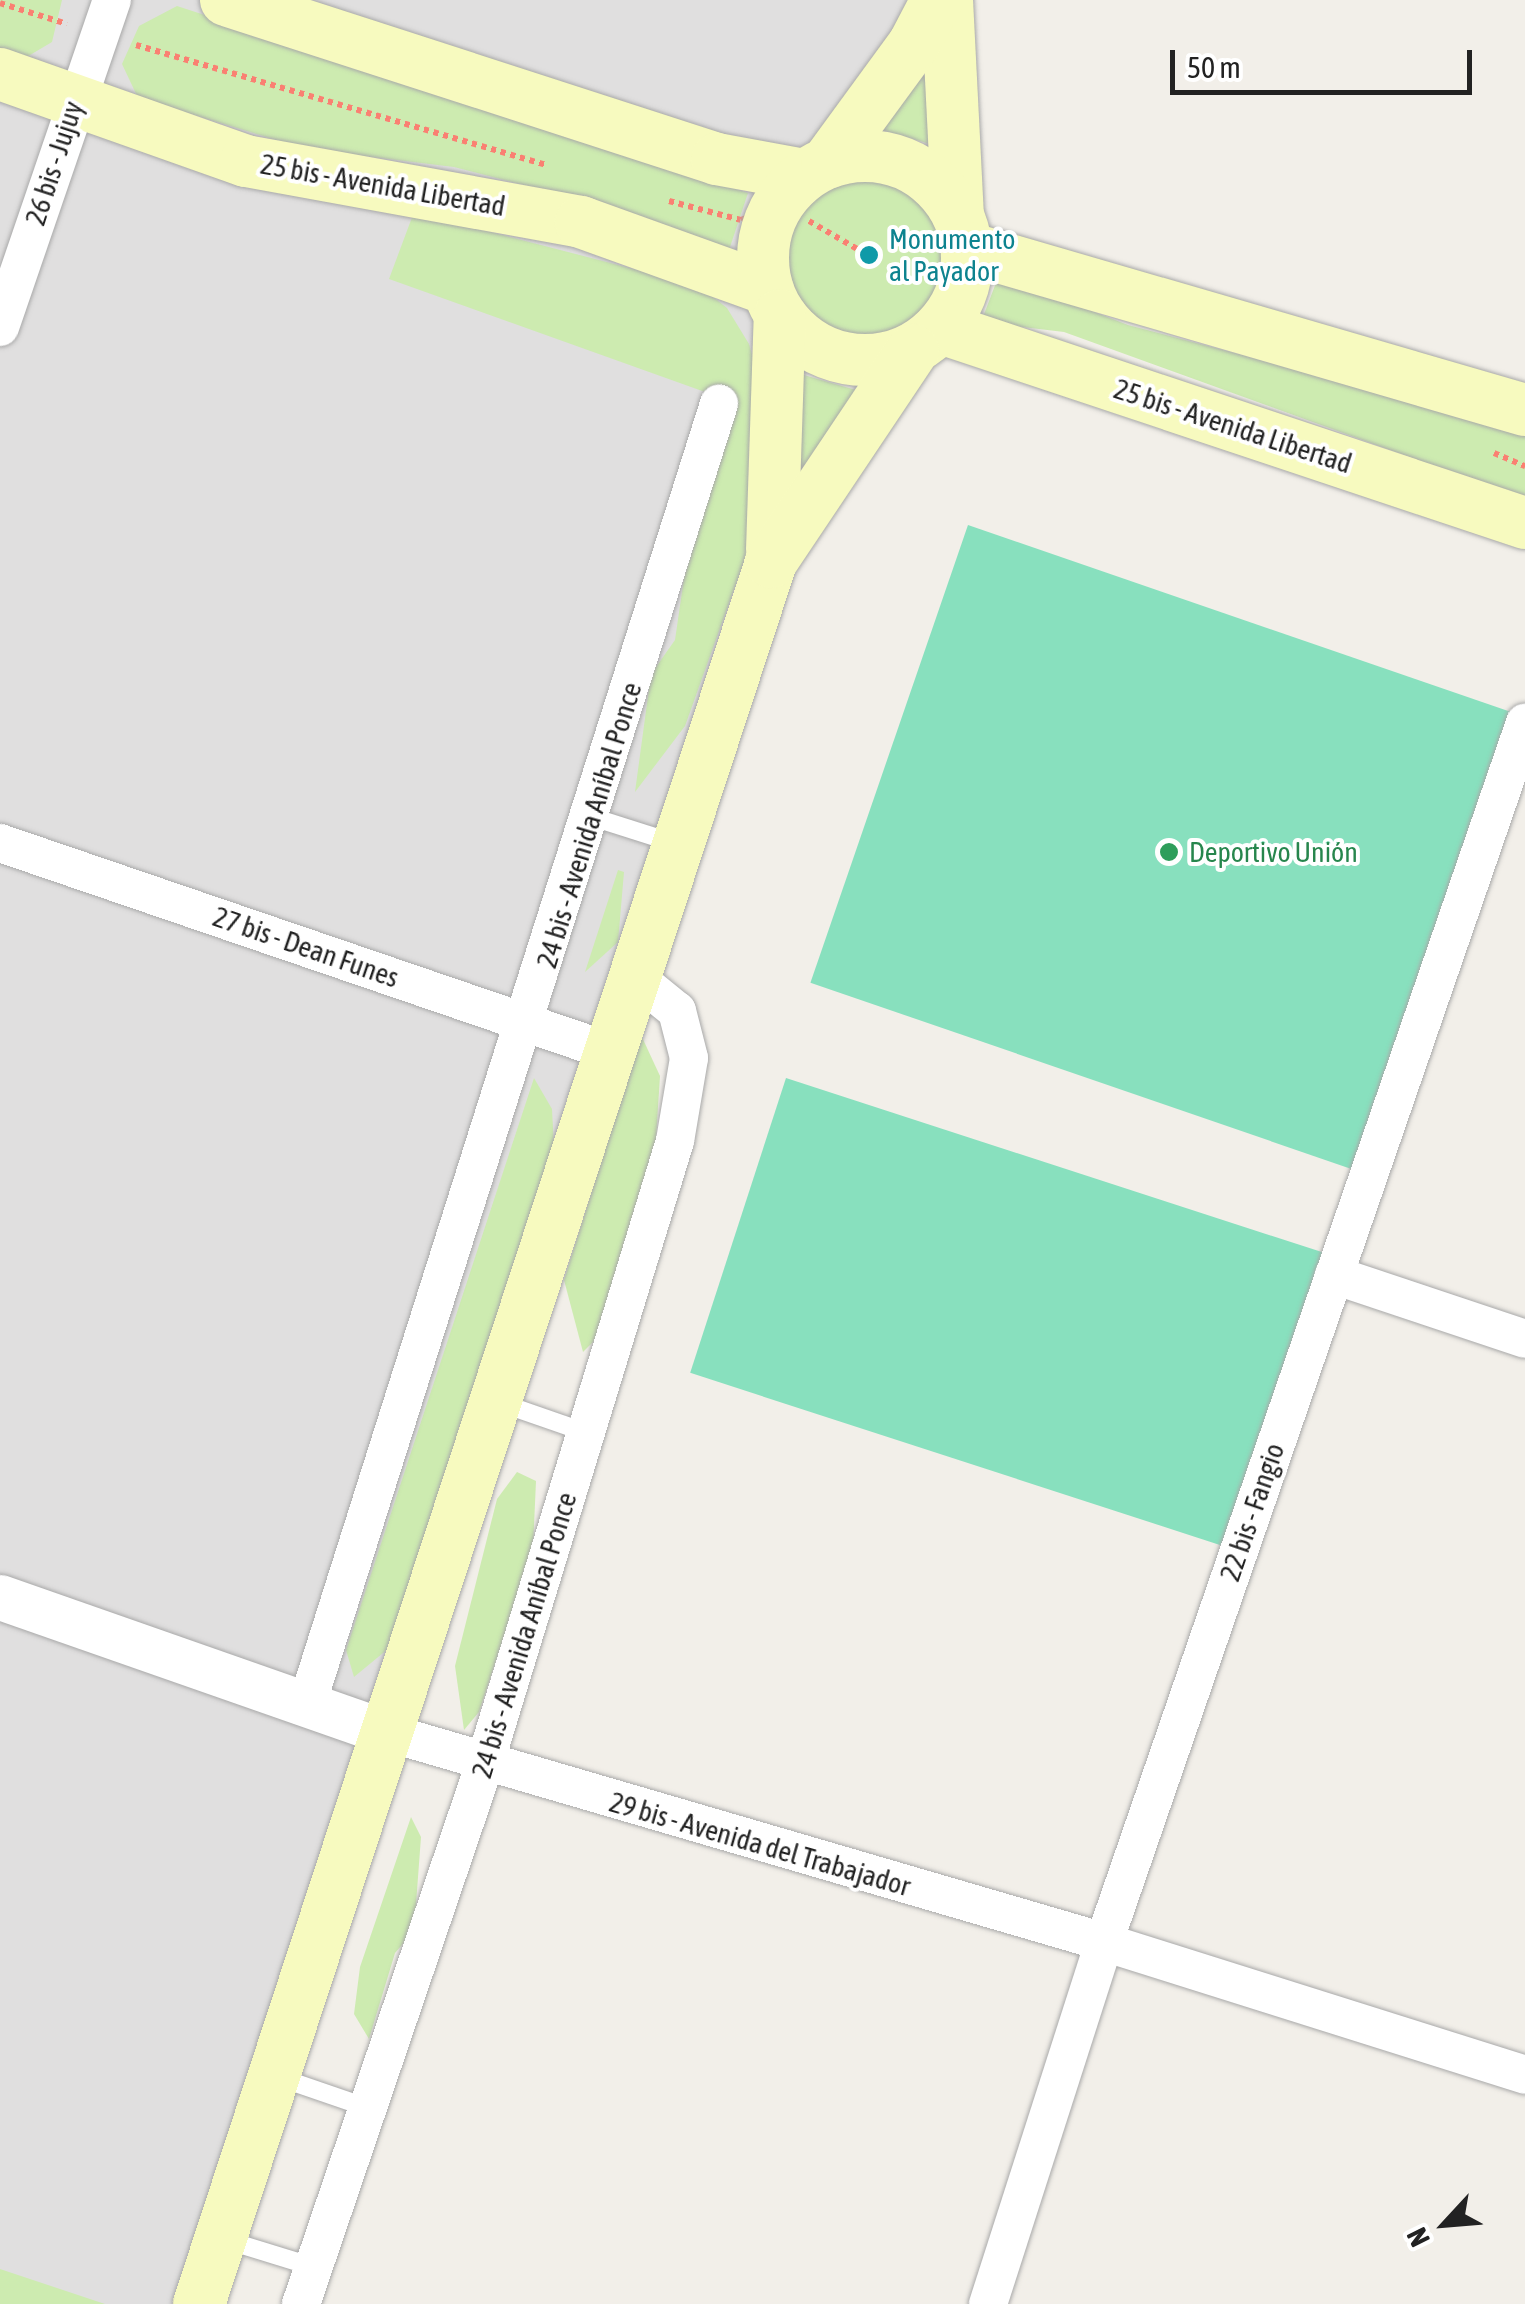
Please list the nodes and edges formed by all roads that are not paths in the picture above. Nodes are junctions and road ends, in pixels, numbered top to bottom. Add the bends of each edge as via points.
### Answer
1 (226, 0) edge
2 (937, 0) edge
3 (947, 0) edge
4 (104, 17) edge
5 (0, 74) edge
6 (75, 98) junction
7 (803, 181) junction
8 (963, 231) junction
9 (774, 302) junction
10 (0, 327) edge
11 (927, 339) junction
12 (719, 404) dead end
13 (1525, 410) edge
14 (1525, 524) edge
15 (771, 562) junction
16 (1525, 723) edge
17 (592, 817) junction
18 (0, 843) edge
19 (679, 844) junction
20 (634, 976) junction
21 (528, 1022) junction
22 (611, 1052) junction
23 (1334, 1276) junction
24 (1525, 1339) edge
25 (496, 1401) junction
26 (588, 1433) junction
27 (0, 1597) edge
28 (308, 1702) junction
29 (386, 1732) junction
30 (484, 1766) junction
31 (1104, 1942) junction
32 (274, 2075) junction
33 (1525, 2075) edge
34 (368, 2108) junction
35 (221, 2238) junction
36 (314, 2267) junction
37 (199, 2304) edge
38 (301, 2304) edge
39 (988, 2304) edge

1 - 7 main road
2 - 7 main road
3 - 8 main road
4 - 6 street, 26 bis - Jujuy
5 - 6 main road, 25 bis - Avenida Libertad
6 - 9 main road, 25 bis - Avenida Libertad via 246,161 581,222
6 - 10 street, 26 bis - Jujuy
7 - 8 main road via 888,157 917,168
7 - 9 main road via 766,235
8 - 11 main road via 965,284
8 - 13 main road
9 - 11 main road via 800,337 854,360
9 - 15 main road
11 - 14 main road, 25 bis - Avenida Libertad
11 - 15 main road
12 - 17 street, 24 bis - Avenida Aníbal Ponce
15 - 19 main road
16 - 23 street, 22 bis - Fangio
17 - 19 lane
17 - 21 street, 24 bis - Avenida Aníbal Ponce
18 - 21 street, 27 bis - Dean Funes
19 - 20 main road
20 - 22 main road
20 - 26 street, 24 bis - Avenida Aníbal Ponce via 677,1010 689,1058 675,1142
21 - 22 street, 27 bis - Dean Funes
21 - 28 street, 24 bis - Avenida Aníbal Ponce
22 - 25 main road
23 - 24 street
23 - 31 street, 22 bis - Fangio
25 - 26 lane
25 - 29 main road
26 - 30 street, 24 bis - Avenida Aníbal Ponce
27 - 28 street, 29 bis - Avenida del Trabajador
28 - 29 street, 29 bis - Avenida del Trabajador
29 - 30 street, 29 bis - Avenida del Trabajador
29 - 32 main road
30 - 31 street, 29 bis - Avenida del Trabajador
30 - 34 street, 24 bis - Avenida Aníbal Ponce
31 - 33 street, 29 bis - Avenida del Trabajador
31 - 39 street, 22 bis - Fangio
32 - 34 lane
32 - 35 main road
34 - 36 street, 24 bis - Avenida Aníbal Ponce
35 - 36 lane
35 - 37 main road
36 - 38 street, 24 bis - Avenida Aníbal Ponce

